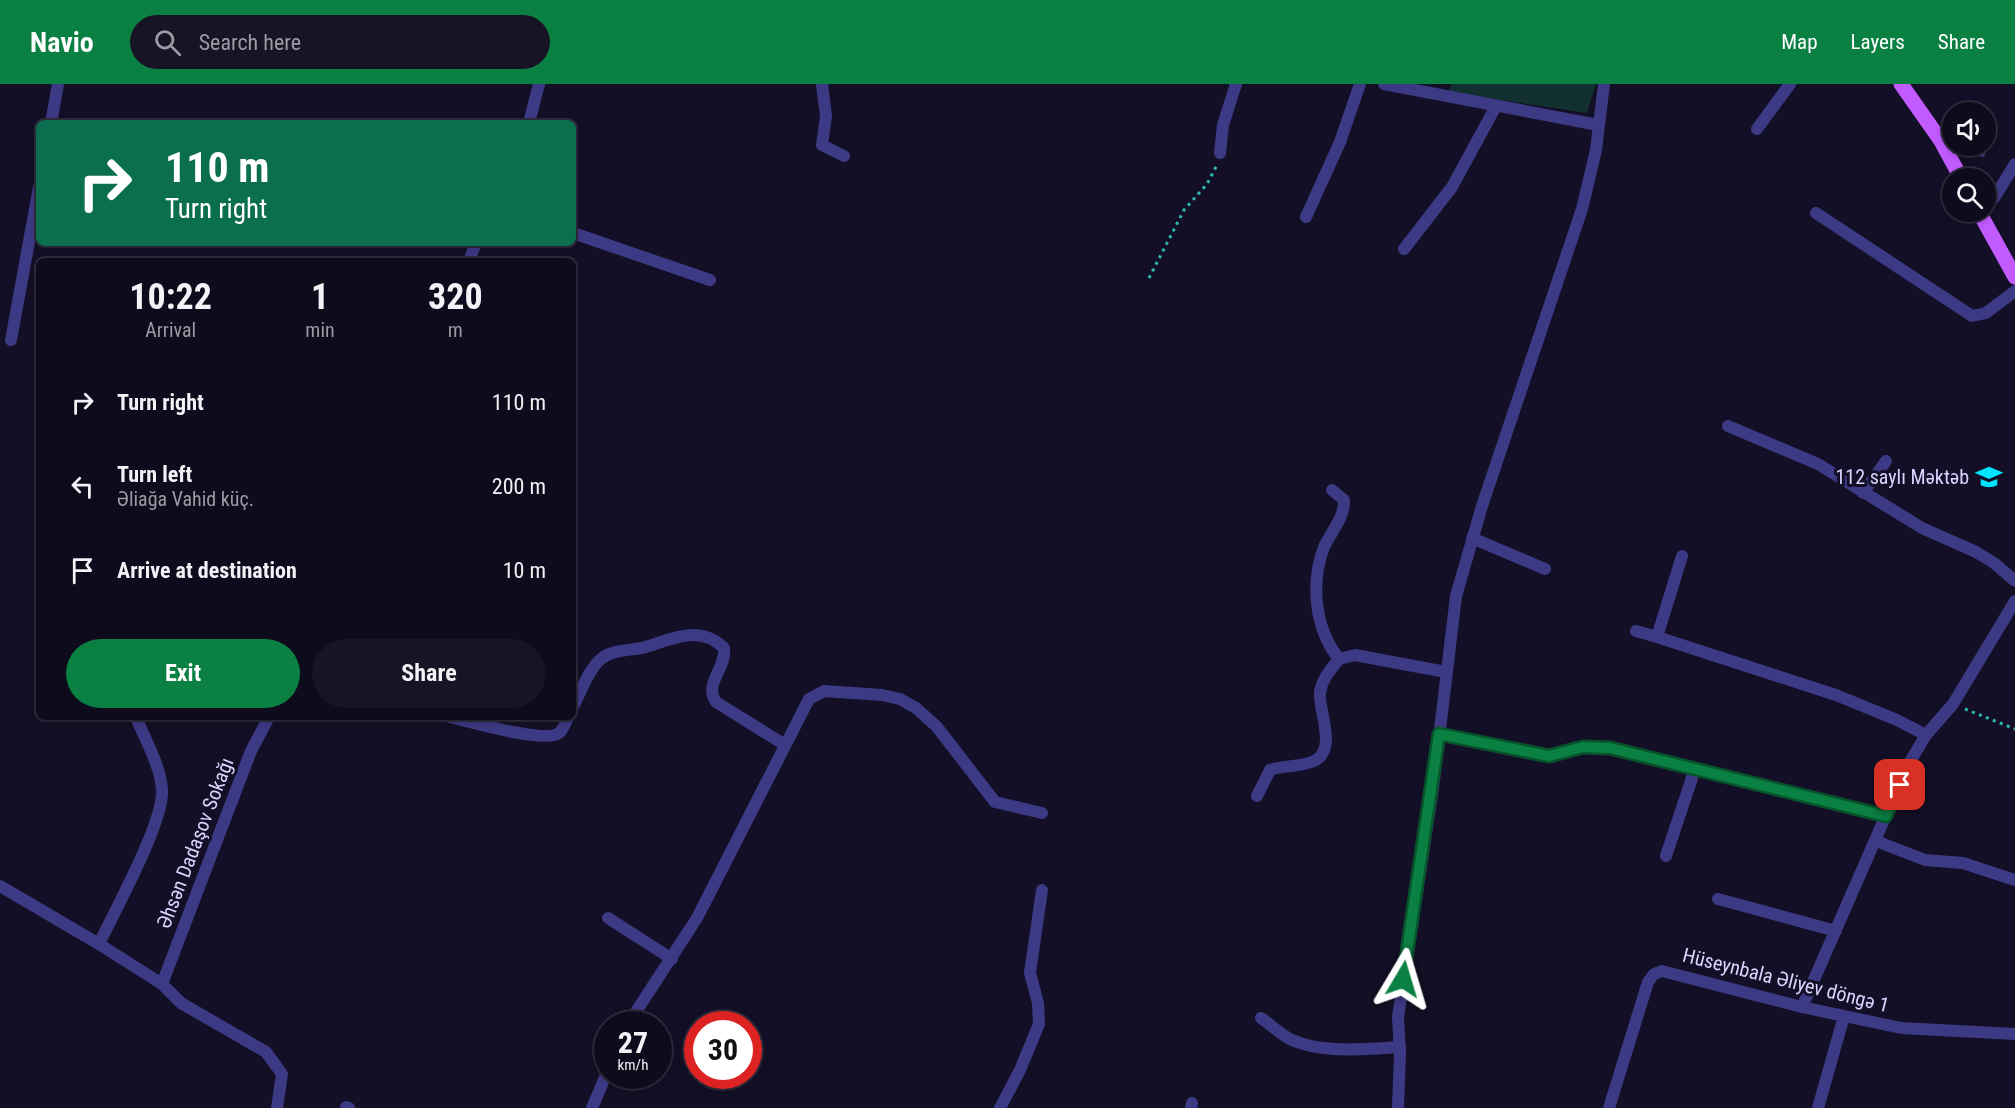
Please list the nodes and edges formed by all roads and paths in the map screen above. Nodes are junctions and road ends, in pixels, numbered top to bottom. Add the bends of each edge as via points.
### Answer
1 (58, 84) edge
2 (539, 84) edge
3 (822, 84) edge
4 (1236, 84) edge
5 (1360, 84) edge
6 (1384, 84) edge
7 (1604, 84) edge
8 (1790, 84) edge
9 (1900, 84) edge
10 (1496, 106) junction
11 (52, 120) edge
12 (530, 120) edge
13 (1598, 125) junction
14 (1757, 129) dead end
15 (1942, 132) edge
16 (1220, 153) joint
17 (844, 156) dead end
18 (2015, 164) edge
19 (1996, 195) edge
20 (36, 203) edge
21 (1816, 213) dead end
22 (1306, 217) dead end
23 (1985, 222) edge
24 (576, 234) edge
25 (1404, 249) dead end
26 (2015, 277) edge
27 (1149, 278) dead end
28 (710, 280) dead end
29 (2015, 291) edge
30 (11, 340) dead end
31 (1728, 426) dead end
32 (1886, 461) dead end
33 (1332, 490) dead end
34 (1863, 493) junction
35 (1472, 538) junction
36 (1682, 556) dead end
37 (1545, 569) dead end
38 (2015, 581) edge
39 (2015, 601) edge
40 (1636, 631) dead end
41 (1657, 637) junction
42 (1339, 659) junction
43 (1446, 672) junction
44 (576, 701) edge
45 (1953, 704) junction
46 (137, 720) edge
47 (267, 720) edge
48 (463, 720) edge
49 (566, 720) edge
50 (2015, 729) edge
51 (1439, 734) junction
52 (1926, 735) junction
53 (785, 745) junction
54 (1695, 769) junction
55 (1257, 796) dead end
56 (1042, 813) dead end
57 (1886, 816) junction
58 (1876, 841) junction
59 (1666, 856) dead end
60 (2015, 880) edge
61 (0, 886) edge
62 (1042, 890) dead end
63 (1718, 899) dead end
64 (608, 918) dead end
65 (1836, 931) junction
66 (99, 944) junction
67 (672, 959) junction
68 (162, 984) junction
69 (1802, 1007) junction
70 (637, 1011) edge
71 (1844, 1016) junction
72 (1261, 1018) dead end
73 (2015, 1035) edge
74 (1400, 1047) junction
75 (600, 1089) edge
76 (277, 1108) edge
77 (592, 1108) edge
78 (999, 1108) edge
79 (1398, 1108) edge
80 (1609, 1108) edge
81 (1818, 1108) edge

1 - 11 street
2 - 12 street
3 - 17 street via 826,116 822,145
4 - 16 street via 1223,125
5 - 22 street via 1340,142
6 - 10 street
7 - 13 street
8 - 14 street
9 - 15 main road
10 - 13 street
10 - 25 street via 1452,187
13 - 35 street via 1582,209
16 - 27 path via 1217,167 1185,210
18 - 19 street
20 - 30 street
21 - 29 street via 1972,316 1986,313
23 - 26 main road
24 - 28 street
31 - 34 street via 1818,464
32 - 34 street
33 - 42 street via 1344,500 1344,509 1324,548 1316,608 1327,644
34 - 38 street via 1922,528 1994,562
35 - 37 street
35 - 43 street via 1456,596
36 - 41 street
39 - 45 street
40 - 41 street
41 - 52 street via 1836,695
42 - 43 street via 1355,655
42 - 55 street via 1323,681 1320,694 1326,742 1322,753 1316,760 1270,770
43 - 51 street
44 - 53 street via 598,660 608,654 687,634 708,638 724,648 726,657 711,686 716,702
45 - 50 path
45 - 52 street
46 - 66 street via 157,769 160,805 151,834
47 - 68 street, Əhsən Dadaşov Sokağı via 251,751
48 - 49 street via 551,736 560,733
51 - 54 street via 1549,756 1583,747 1610,748
51 - 74 street via 1398,1017
52 - 57 street
53 - 56 street via 809,699 816,694 900,699 937,727 995,802
53 - 67 street
54 - 57 street
54 - 59 street
57 - 58 street
58 - 60 street via 1925,860 1963,863
58 - 65 street
61 - 66 street
62 - 78 street via 1030,973 1039,1024
63 - 65 street
64 - 67 street
65 - 69 street
66 - 68 street
67 - 70 street
68 - 76 street via 182,1004 266,1052 282,1074
69 - 71 street, Hüseynbala Əliyev döngə 1
69 - 80 street, Hüseynbala Əliyev döngə 1 via 1670,971 1654,974 1640,1005
71 - 73 street, Hüseynbala Əliyev döngə 1 via 1929,1031
71 - 81 street
72 - 74 street via 1291,1039 1309,1046
74 - 79 street
75 - 77 street

